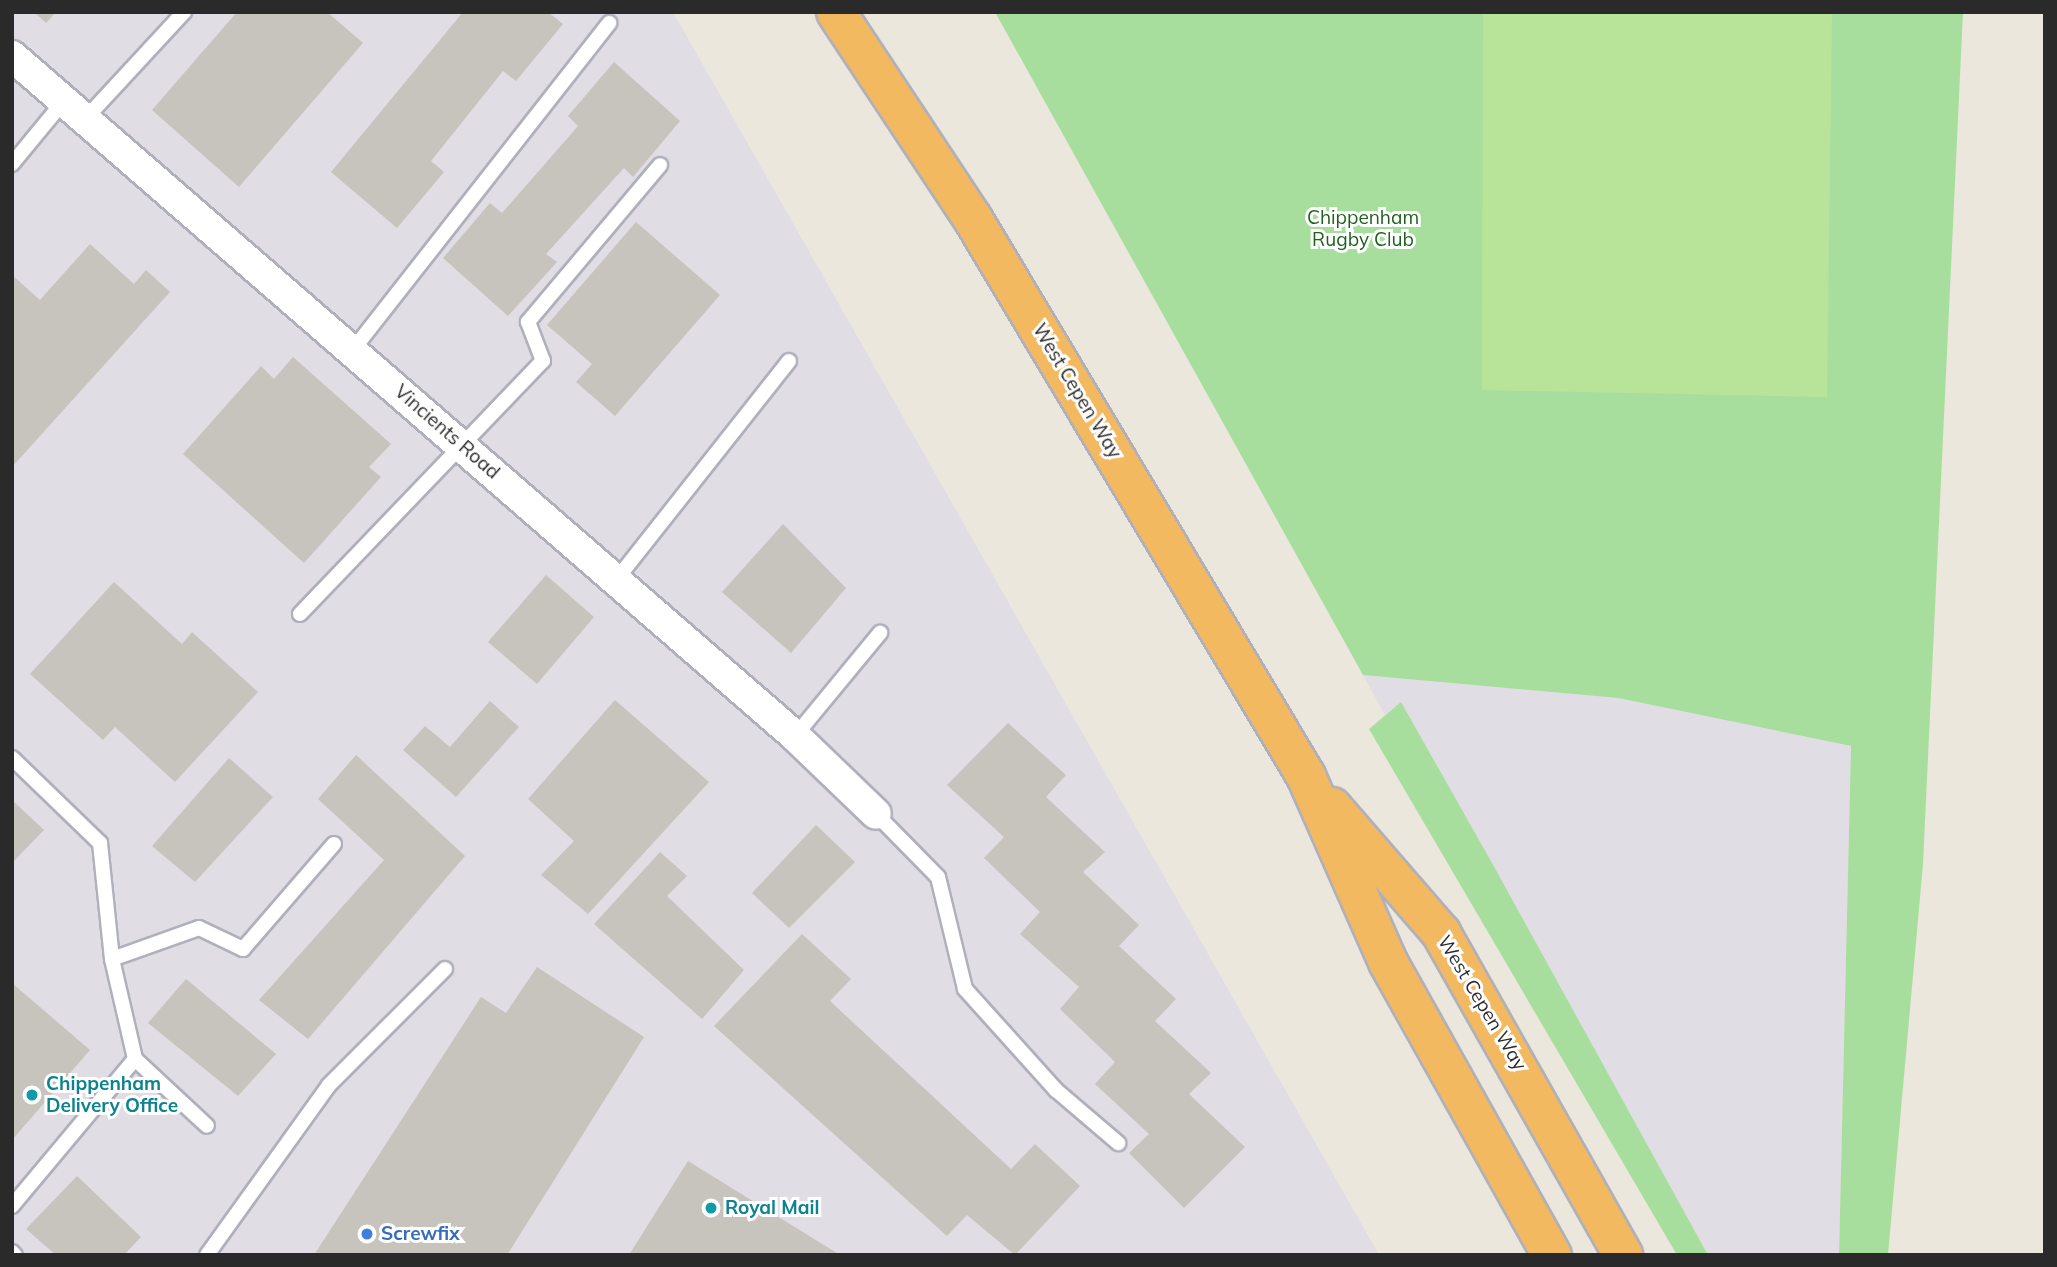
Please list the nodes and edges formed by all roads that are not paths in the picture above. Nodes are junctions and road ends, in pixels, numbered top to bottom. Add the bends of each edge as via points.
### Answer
1 (184, 12) edge
2 (836, 12) edge
3 (609, 23) dead end
4 (12, 56) edge
5 (75, 110) junction
6 (12, 164) edge
7 (660, 165) dead end
8 (352, 351) junction
9 (789, 361) dead end
10 (464, 445) junction
11 (616, 580) junction
12 (300, 614) dead end
13 (880, 633) dead end
14 (795, 736) junction
15 (12, 758) edge
16 (1306, 776) junction
17 (876, 814) joint
18 (334, 844) dead end
19 (112, 959) junction
20 (445, 969) dead end
21 (135, 1059) junction
22 (207, 1126) dead end
23 (1118, 1143) dead end
24 (12, 1206) edge
25 (207, 1255) edge
26 (1552, 1255) edge
27 (1623, 1255) edge

1 - 5 lane
2 - 16 highway, West Cepen Way via 973,219
3 - 8 lane
4 - 5 street, Vincients Road
5 - 6 lane
5 - 8 street, Vincients Road
7 - 10 lane via 528,322 543,361
8 - 10 street, Vincients Road
9 - 11 lane
10 - 11 street, Vincients Road
10 - 12 lane
11 - 14 street, Vincients Road
13 - 14 lane
14 - 17 street, Vincients Road
15 - 19 lane via 100,843
16 - 26 highway, West Cepen Way via 1388,962
16 - 27 highway, West Cepen Way via 1441,933
17 - 23 lane via 938,877 965,989 1056,1090
18 - 19 lane via 243,949 199,928
19 - 21 lane
20 - 25 lane via 329,1086
21 - 22 lane
21 - 24 lane

